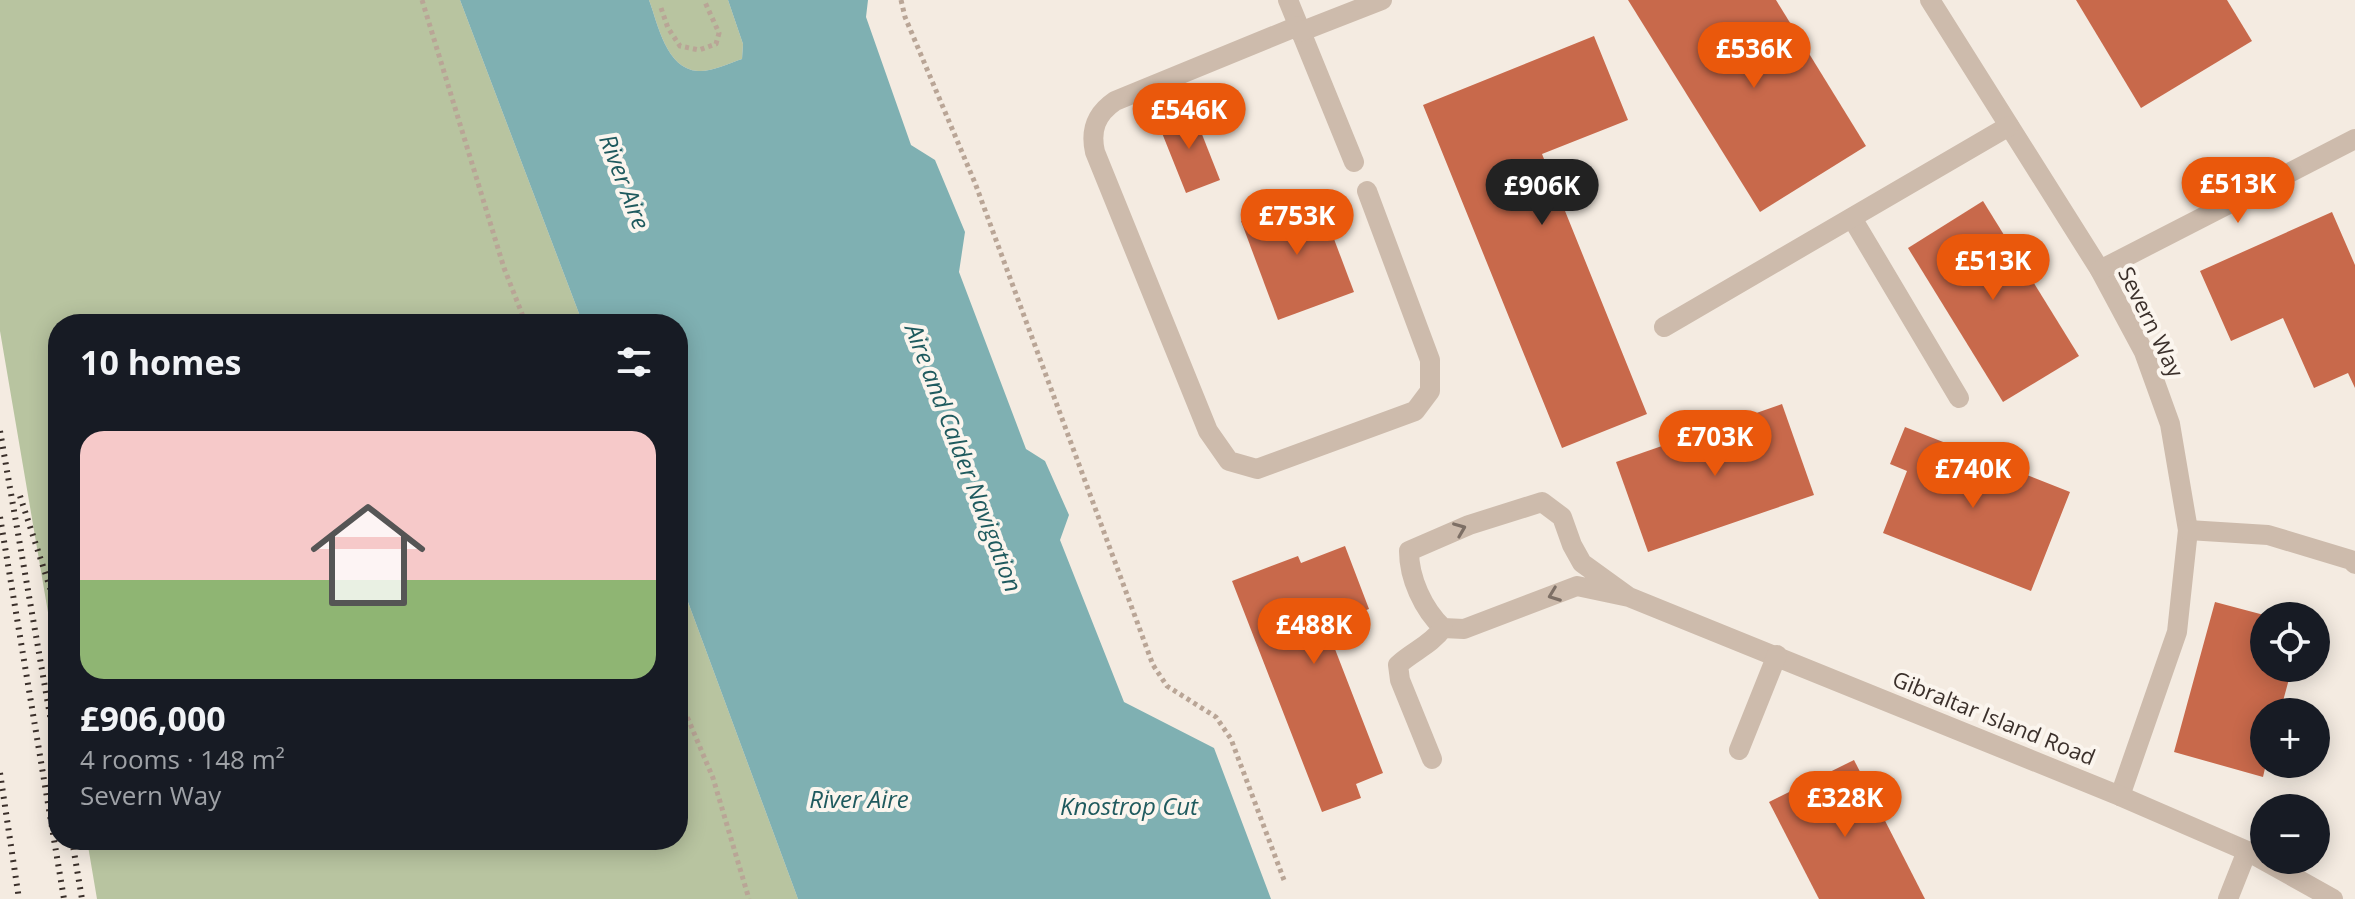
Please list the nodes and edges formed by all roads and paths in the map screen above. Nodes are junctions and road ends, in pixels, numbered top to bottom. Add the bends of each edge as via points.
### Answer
1 (422, 0) edge
2 (704, 0) edge
3 (901, 0) edge
4 (1288, 0) edge
5 (1382, 0) edge
6 (1930, 0) edge
7 (661, 8) dead end
8 (1299, 29) junction
9 (2009, 126) junction
10 (2355, 139) edge
11 (1354, 162) dead end
12 (1367, 191) dead end
13 (1852, 218) junction
14 (2100, 270) junction
15 (522, 314) edge
16 (1664, 327) dead end
17 (1959, 398) dead end
18 (2188, 530) junction
19 (2355, 564) edge
20 (1629, 597) junction
21 (1443, 628) junction
22 (1777, 655) junction
23 (688, 719) edge
24 (1739, 750) dead end
25 (1432, 759) dead end
26 (2120, 796) junction
27 (2247, 851) junction
28 (1284, 880) dead end
29 (749, 899) edge
30 (2228, 899) edge
31 (2333, 899) edge

1 - 15 path
2 - 7 path via 719,33 716,44 699,50 680,46
3 - 28 path via 975,183 1153,665 1167,686 1216,717 1231,739
4 - 8 street
5 - 8 street
6 - 9 street, Severn Way
8 - 11 street
8 - 12 street via 1115,101 1100,114 1092,132 1095,152 1208,431 1229,461 1257,469 1415,411 1430,391 1430,360
9 - 13 street
9 - 14 street, Severn Way
10 - 14 street
13 - 16 street
13 - 17 street
14 - 18 street, Severn Way via 2144,352 2170,424
18 - 19 street via 2268,535
18 - 26 street, Severn Way via 2177,632
20 -> 21 street via 1577,586 1464,629
21 -> 20 street via 1431,616 1409,568 1409,551 1542,502 1562,517 1582,563
20 - 22 street, Gibraltar Island Road
21 - 25 street via 1435,640 1398,665
22 - 24 street
22 - 26 street, Gibraltar Island Road
23 - 29 path via 713,778
26 - 27 street, Gibraltar Island Road
27 - 30 street
27 - 31 street, Gibraltar Island Road

